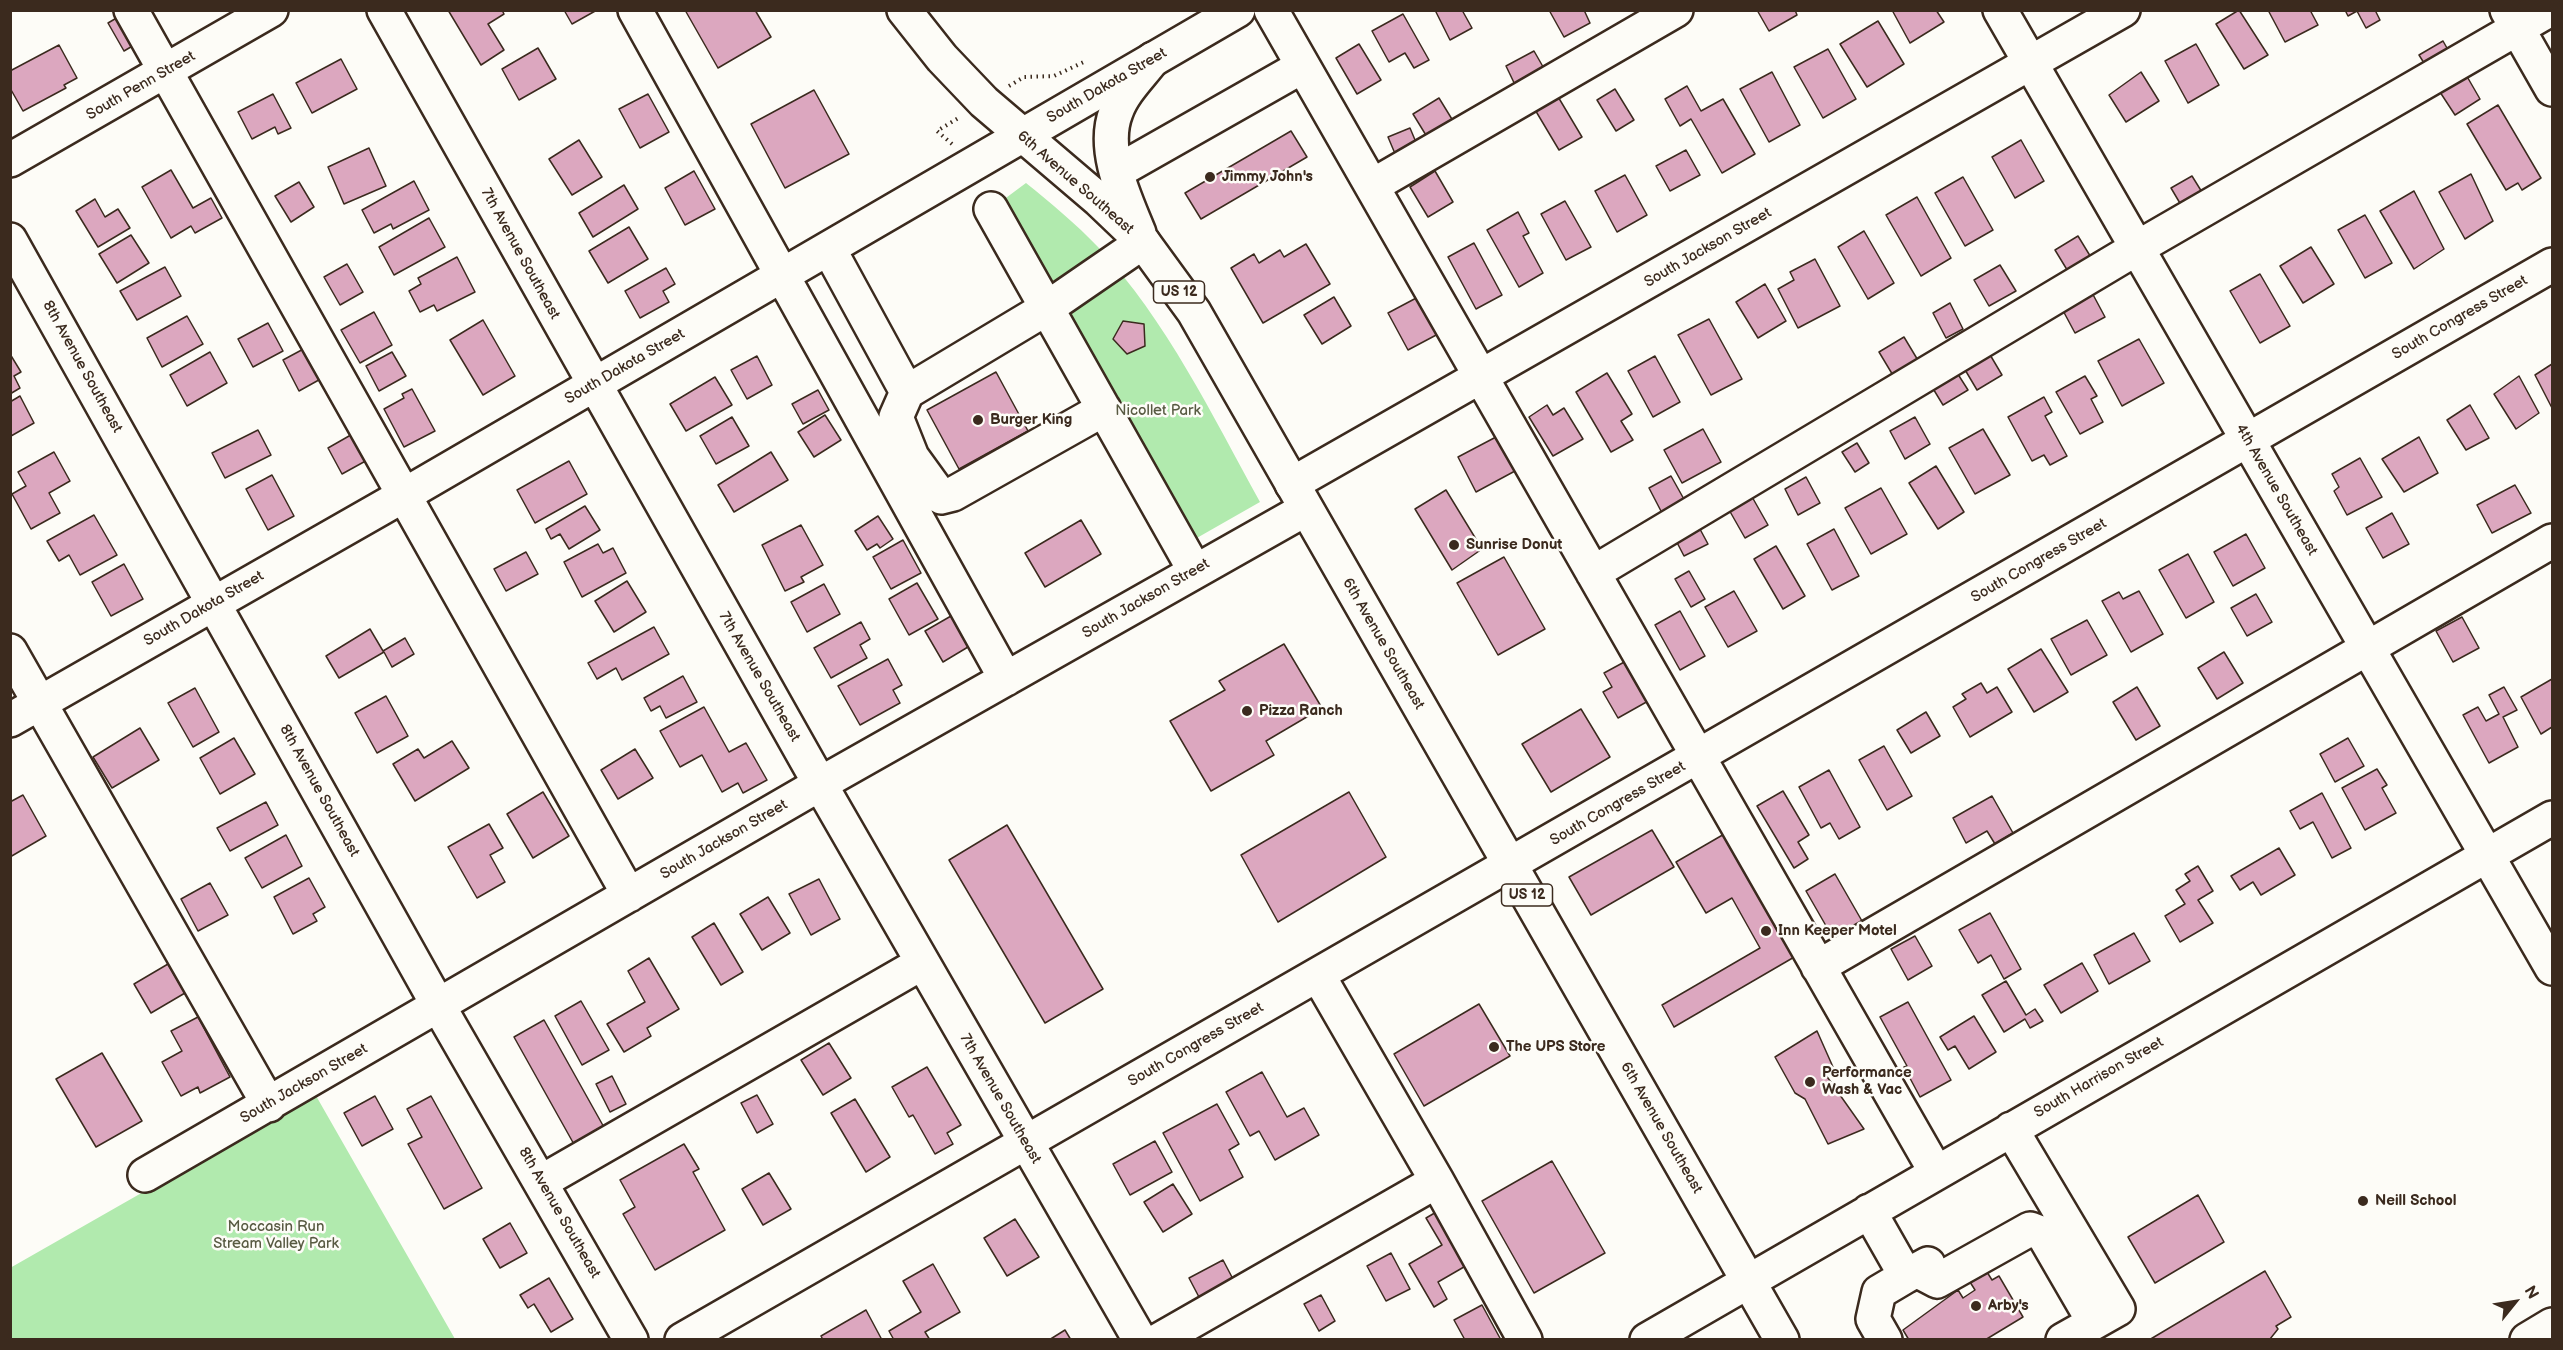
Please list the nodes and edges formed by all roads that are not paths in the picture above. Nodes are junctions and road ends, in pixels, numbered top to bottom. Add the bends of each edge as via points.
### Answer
1 (131, 10) edge
2 (271, 10) edge
3 (384, 10) edge
4 (635, 10) edge
5 (904, 10) edge
6 (1238, 10) edge
7 (1271, 10) edge
8 (1676, 10) edge
9 (2000, 10) edge
10 (2123, 10) edge
11 (2549, 10) edge
12 (2512, 20) edge
13 (1153, 59) junction
14 (2032, 64) junction
15 (1303, 66) junction
16 (166, 72) junction
17 (2553, 89) edge
18 (1021, 136) junction
19 (10, 160) edge
20 (1118, 171) junction
21 (1372, 186) junction
22 (991, 209) dead end
23 (10, 240) edge
24 (1144, 244) junction
25 (2137, 248) junction
26 (829, 249) junction
27 (2553, 266) edge
28 (781, 277) junction
29 (1047, 308) junction
30 (1483, 377) junction
31 (593, 385) junction
32 (907, 392) junction
33 (1104, 409) junction
34 (2247, 441) junction
35 (406, 494) junction
36 (1299, 497) junction
37 (2553, 541) edge
38 (1195, 572) junction
39 (1593, 573) junction
40 (214, 603) junction
41 (2367, 646) junction
42 (10, 651) edge
43 (1006, 679) junction
44 (39, 703) junction
45 (10, 720) edge
46 (1698, 758) junction
47 (820, 784) junction
48 (2553, 818) edge
49 (2488, 855) junction
50 (1510, 866) junction
51 (629, 895) junction
52 (922, 963) junction
53 (1818, 967) junction
54 (2553, 968) edge
55 (1318, 975) junction
56 (438, 1005) junction
57 (269, 1105) junction
58 (2011, 1129) junction
59 (1025, 1142) junction
60 (1936, 1172) junction
61 (144, 1175) dead end
62 (1437, 1181) junction
63 (541, 1182) junction
64 (2050, 1195) junction
65 (1869, 1211) junction
66 (1911, 1273) junction
67 (1748, 1281) junction
68 (2094, 1322) junction
69 (2553, 1325) edge
70 (632, 1340) edge
71 (682, 1340) edge
72 (1140, 1340) edge
73 (1159, 1340) edge
74 (1525, 1340) edge
75 (1647, 1340) edge
76 (1782, 1340) edge
77 (1885, 1340) edge
78 (2063, 1340) edge
79 (2527, 1340) edge

1 - 16 main road
2 - 16 main road, South Penn Street
3 - 31 main road, 7th Avenue Southeast
4 - 28 main road
5 - 18 main road, 6th Avenue Southeast / US 12 via 942,58
6 - 13 main road, South Dakota Street
7 - 15 main road
8 - 21 main road
9 - 14 main road, 4th Avenue Southeast
10 - 14 main road, South Jackson Street
11 - 12 main road
12 - 17 main road
12 - 25 main road
13 - 18 main road, South Dakota Street
13 - 20 main road via 1114,114 1112,151
14 - 25 main road, 4th Avenue Southeast
14 - 30 main road, South Jackson Street
15 - 20 main road
15 - 21 main road
16 - 19 main road, South Penn Street
16 - 35 main road
18 - 24 main road, 6th Avenue Southeast / US 12
18 - 26 main road, South Dakota Street
20 - 24 main road
21 - 30 main road
22 - 29 main road
23 - 40 main road, 8th Avenue Southeast
24 - 29 main road
24 - 36 main road, 6th Avenue Southeast / US 12 via 1194,312
25 - 34 main road, 4th Avenue Southeast
25 - 39 main road
26 - 28 main road, South Dakota Street
26 - 32 main road
27 - 34 main road, South Congress Street
28 - 31 main road, South Dakota Street
28 - 43 main road
29 - 32 main road
29 - 33 main road
30 - 36 main road, South Jackson Street
30 - 39 main road
31 - 35 main road, South Dakota Street
31 - 47 main road, 7th Avenue Southeast
32 - 33 main road via 896,417 912,457 941,497 953,494
33 - 38 main road
34 - 41 main road, 4th Avenue Southeast
34 - 46 main road, South Congress Street
35 - 40 main road, South Dakota Street
35 - 51 main road
36 - 38 main road, South Jackson Street
36 - 50 main road, 6th Avenue Southeast / US 12
37 - 41 main road
38 - 43 main road, South Jackson Street
39 - 46 main road
40 - 44 main road, South Dakota Street
40 - 56 main road, 8th Avenue Southeast
41 - 49 main road, 4th Avenue Southeast
41 - 53 main road
42 - 44 main road
43 - 47 main road, South Jackson Street
44 - 45 main road, South Dakota Street
44 - 57 main road
46 - 50 main road, South Congress Street
46 - 53 main road
47 - 51 main road, South Jackson Street
47 - 52 main road, 7th Avenue Southeast
48 - 49 main road, South Harrison Street
49 - 54 main road, 4th Avenue Southeast
49 - 58 main road, South Harrison Street
50 - 55 main road, South Congress Street
50 - 67 main road, 6th Avenue Southeast / US 12
51 - 56 main road, South Jackson Street
52 - 59 main road, 7th Avenue Southeast
52 - 63 main road
53 - 60 main road
55 - 59 main road, South Congress Street
55 - 62 main road
56 - 57 main road, South Jackson Street
56 - 63 main road, 8th Avenue Southeast
57 - 61 main road, South Jackson Street
58 - 60 main road, South Harrison Street
58 - 64 main road
59 - 71 main road, South Congress Street
59 - 72 main road, 7th Avenue Southeast
60 - 65 main road, South Harrison Street
62 - 73 main road
62 - 74 main road
63 - 70 main road, 8th Avenue Southeast
64 - 66 main road
64 - 68 main road via 2118,1309
65 - 66 main road
65 - 67 main road, South Harrison Street
66 - 68 main road via 1937,1281 2030,1229 2043,1234
66 - 77 main road via 1879,1292 1873,1319
67 - 75 main road, South Harrison Street
67 - 76 main road, 6th Avenue Southeast / US 12
68 - 78 main road
69 - 79 main road

